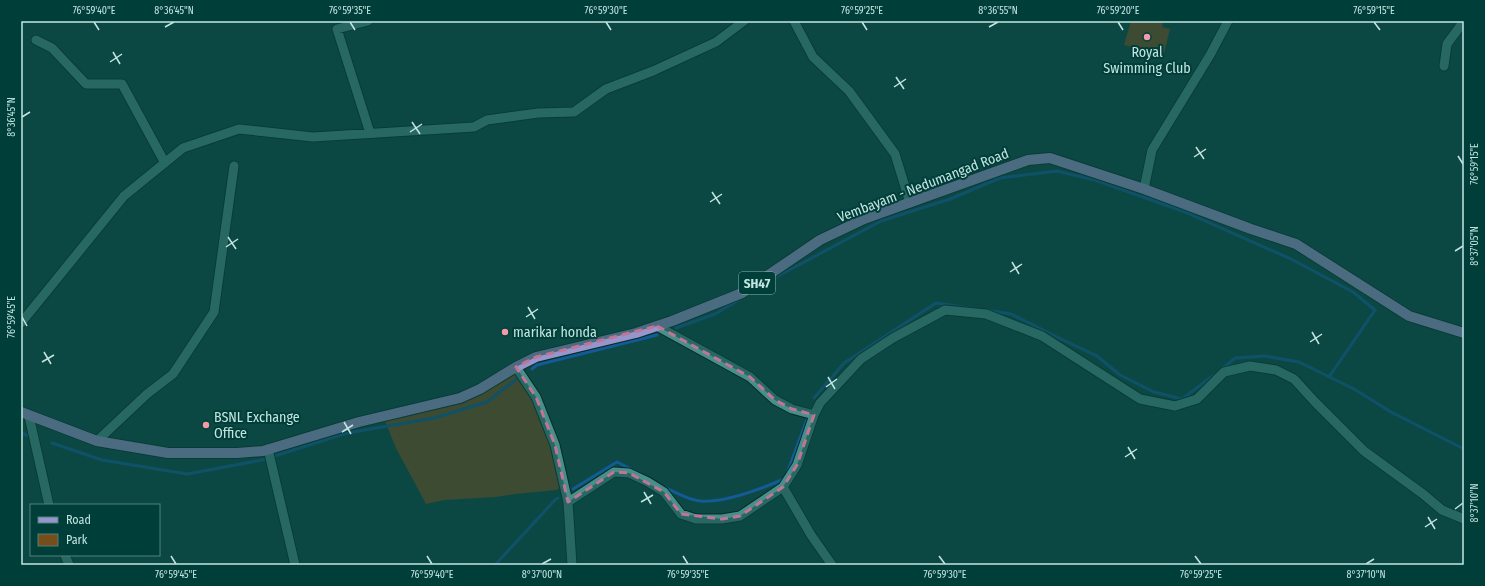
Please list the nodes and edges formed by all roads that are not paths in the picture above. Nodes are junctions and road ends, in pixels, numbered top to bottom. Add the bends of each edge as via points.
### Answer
1 (368, 21) edge
2 (744, 21) edge
3 (794, 21) edge
4 (1228, 21) edge
5 (1464, 21) edge
6 (36, 40) dead end
7 (1444, 66) dead end
8 (370, 134) junction
9 (165, 163) junction
10 (234, 166) dead end
11 (1144, 189) junction
12 (910, 203) junction
13 (21, 322) edge
14 (657, 326) junction
15 (1463, 331) edge
16 (516, 367) junction
17 (25, 414) edge
18 (814, 415) junction
19 (97, 441) junction
20 (268, 449) junction
21 (783, 487) junction
22 (568, 502) junction
23 (49, 504) edge
24 (1464, 519) edge
25 (67, 559) edge
26 (60, 565) edge
27 (295, 565) edge
28 (572, 565) edge
29 (832, 565) edge

1 - 8 street via 337,30
2 - 8 street via 716,42 654,71 606,89 574,112 538,113 487,120 474,127
3 - 12 street via 813,57 849,91 895,154
4 - 11 street via 1152,150
5 - 7 street via 1447,44
6 - 9 street via 52,48 86,84 122,84
8 - 9 street via 313,137 239,129 183,148
9 - 13 street via 124,196
10 - 19 street via 214,312 173,374 147,394
11 - 12 main road, Vembayam - Nedumangad Road / SH47 via 1050,158 1028,160
11 - 15 main road, Vembayam - Nedumangad Road / SH47 via 1296,244 1409,316
12 - 14 main road, Vembayam - Nedumangad Road / SH47 via 864,219 820,240 742,293
14 - 16 main road, Vembayam - Nedumangad Road / SH47 via 536,358
14 - 18 street via 750,377 775,400 792,409
16 - 20 main road, Vembayam - Nedumangad Road / SH47 via 460,398 359,422
16 - 22 street via 536,397 555,445
17 - 19 main road, Vembayam - Nedumangad Road / SH47
17 - 23 street
18 - 21 street via 797,465
18 - 24 street via 820,403 861,359 893,338 945,310 986,314 1042,336 1140,399 1175,406 1197,399 1224,372 1250,366 1276,370 1294,379 1364,451 1442,510
19 - 20 main road, Vembayam - Nedumangad Road / SH47 via 168,453 237,453
20 - 27 street
21 - 22 street via 740,516 722,519 696,518 681,514 664,492 629,473 614,472
21 - 29 street
22 - 28 street
25 - 26 street

